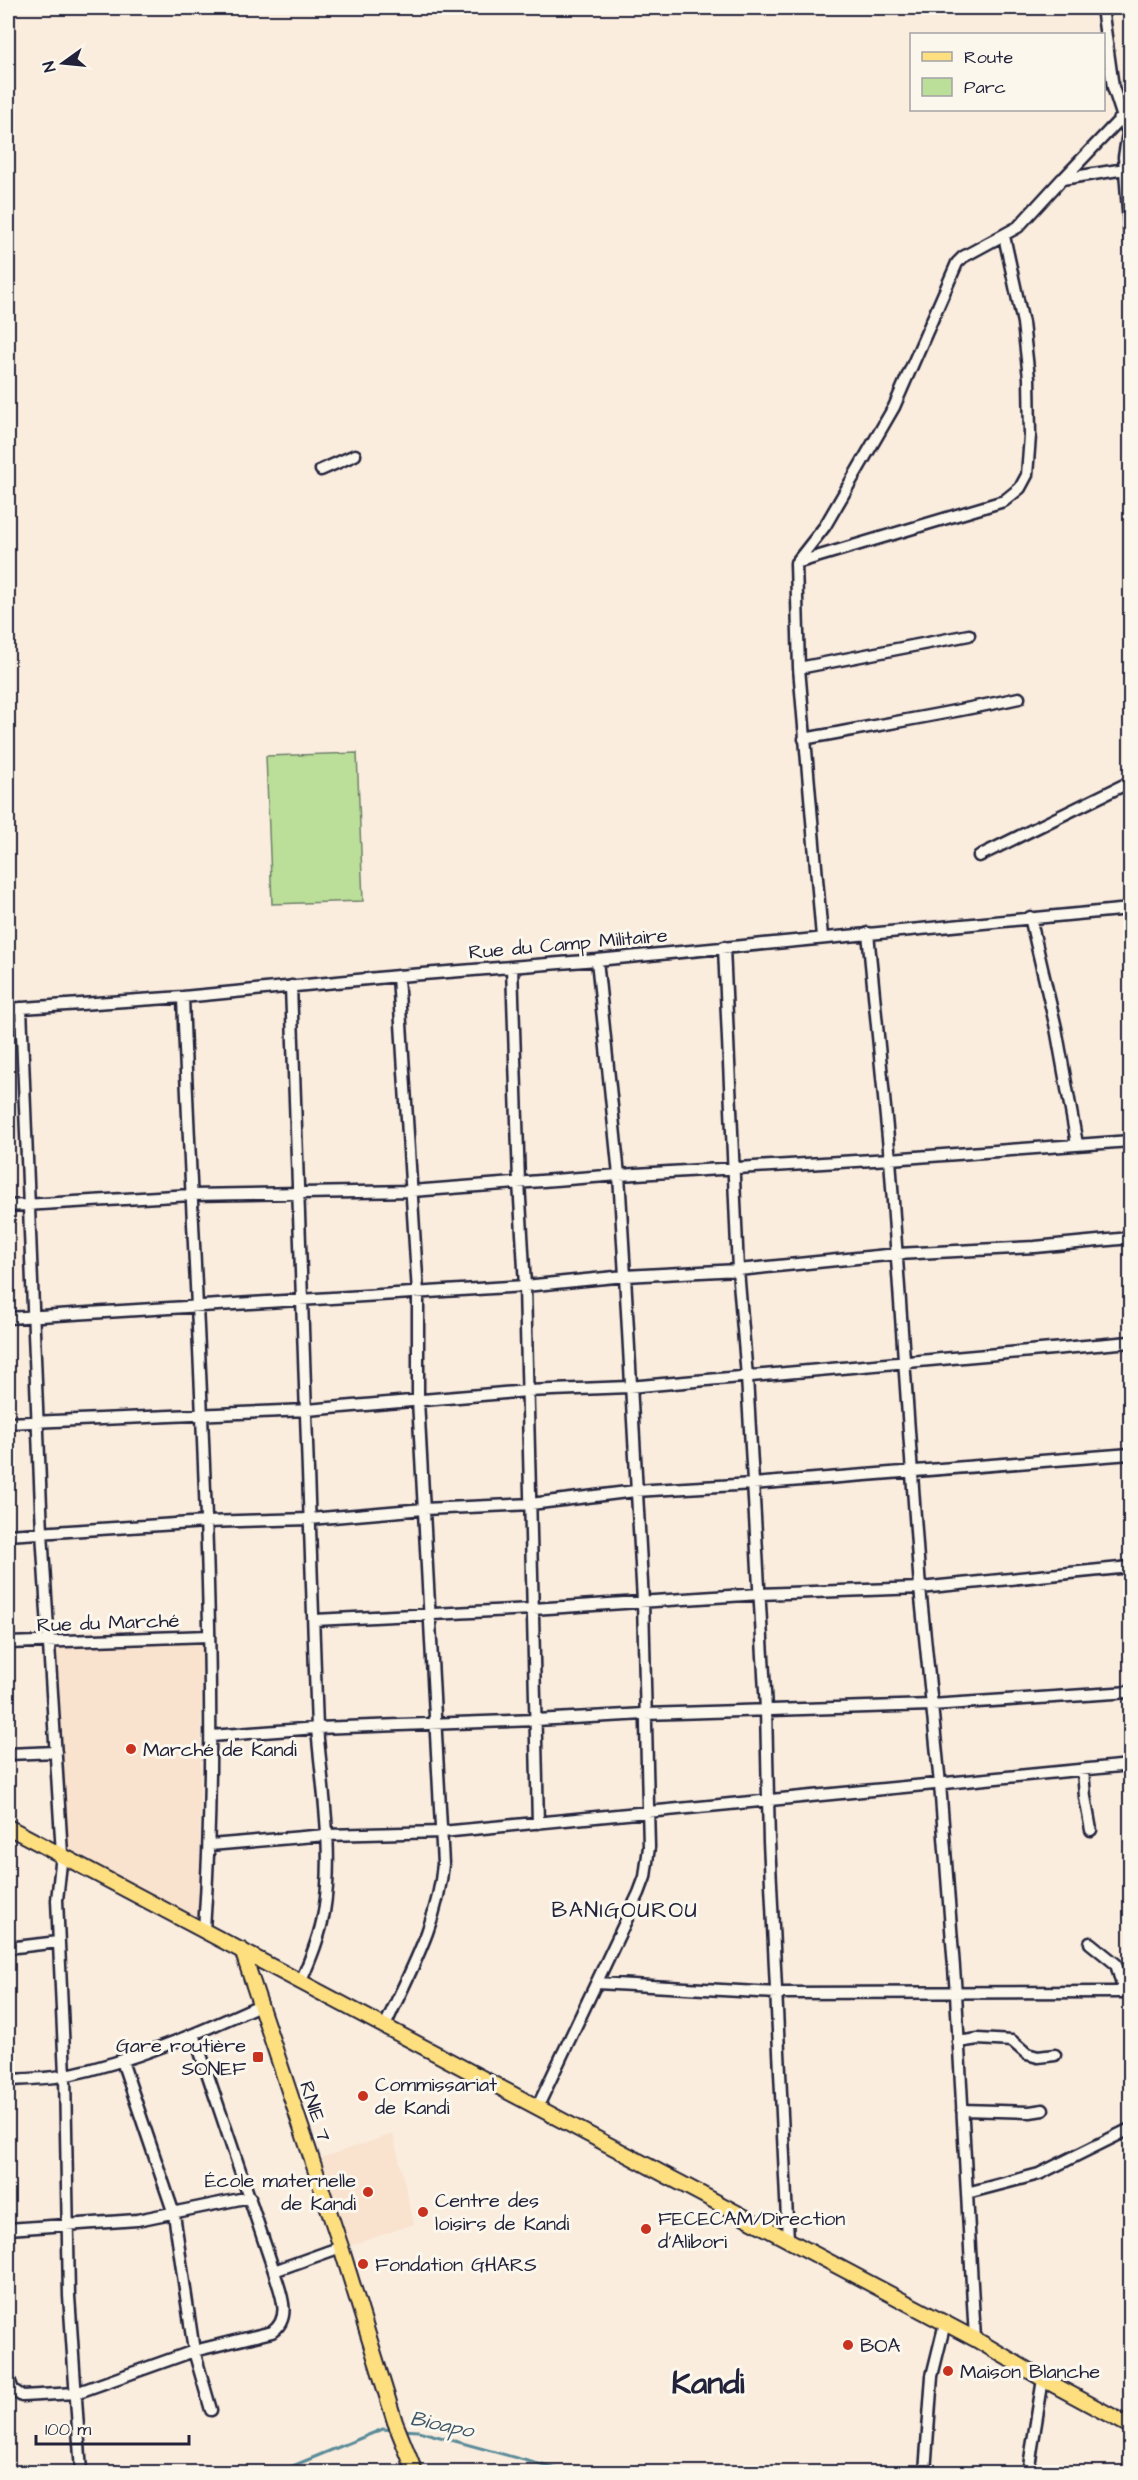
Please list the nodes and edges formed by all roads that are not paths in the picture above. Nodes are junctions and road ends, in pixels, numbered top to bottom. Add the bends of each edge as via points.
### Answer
1 (1102, 8) edge
2 (1123, 117) junction
3 (1129, 133) edge
4 (1125, 169) junction
5 (1062, 179) junction
6 (1004, 236) junction
7 (1131, 238) edge
8 (355, 455) dead end
9 (321, 470) dead end
10 (796, 563) junction
11 (969, 635) dead end
12 (799, 668) junction
13 (1019, 698) dead end
14 (804, 739) junction
15 (1131, 782) edge
16 (979, 856) dead end
17 (1131, 909) edge
18 (1030, 917) junction
19 (868, 933) junction
20 (822, 937) junction
21 (724, 947) junction
22 (597, 960) junction
23 (512, 967) junction
24 (398, 976) junction
25 (291, 986) junction
26 (183, 997) junction
27 (21, 1008) junction
28 (8, 1009) edge
29 (1131, 1141) edge
30 (1077, 1144) junction
31 (890, 1159) junction
32 (734, 1167) junction
33 (618, 1175) junction
34 (519, 1182) junction
35 (412, 1191) junction
36 (191, 1195) junction
37 (298, 1195) junction
38 (27, 1205) junction
39 (8, 1206) edge
40 (1131, 1238) edge
41 (897, 1254) junction
42 (738, 1270) junction
43 (625, 1276) junction
44 (525, 1286) junction
45 (418, 1293) junction
46 (302, 1301) junction
47 (197, 1306) junction
48 (33, 1316) junction
49 (8, 1318) edge
50 (1131, 1342) edge
51 (903, 1362) junction
52 (747, 1377) junction
53 (629, 1388) junction
54 (527, 1391) junction
55 (417, 1400) junction
56 (307, 1410) junction
57 (203, 1415) junction
58 (39, 1422) junction
59 (8, 1424) edge
60 (1131, 1454) edge
61 (912, 1472) junction
62 (753, 1484) junction
63 (635, 1491) junction
64 (531, 1504) junction
65 (424, 1509) junction
66 (309, 1519) junction
67 (206, 1522) junction
68 (42, 1532) junction
69 (8, 1535) edge
70 (1131, 1567) edge
71 (920, 1588) junction
72 (760, 1594) junction
73 (643, 1601) junction
74 (533, 1609) junction
75 (431, 1615) junction
76 (315, 1620) junction
77 (209, 1636) junction
78 (50, 1642) junction
79 (8, 1643) edge
80 (1131, 1692) edge
81 (931, 1705) junction
82 (766, 1709) junction
83 (645, 1714) junction
84 (536, 1720) junction
85 (436, 1724) junction
86 (317, 1728) junction
87 (211, 1736) junction
88 (56, 1752) junction
89 (8, 1754) edge
90 (1131, 1765) edge
91 (1083, 1770) junction
92 (940, 1785) junction
93 (768, 1799) junction
94 (648, 1813) junction
95 (538, 1823) junction
96 (8, 1827) edge
97 (1091, 1830) dead end
98 (442, 1832) junction
99 (326, 1835) junction
100 (210, 1845) junction
101 (62, 1854) junction
102 (204, 1930) junction
103 (58, 1942) junction
104 (1090, 1943) dead end
105 (8, 1948) edge
106 (242, 1950) junction
107 (302, 1981) junction
108 (597, 1983) junction
109 (1127, 1992) edge
110 (777, 1993) junction
111 (956, 1994) junction
112 (260, 2005) junction
113 (385, 2026) junction
114 (194, 2034) junction
115 (958, 2042) junction
116 (1055, 2055) dead end
117 (122, 2061) junction
118 (65, 2075) junction
119 (8, 2080) edge
120 (537, 2108) junction
121 (962, 2110) junction
122 (1042, 2110) dead end
123 (1131, 2129) edge
124 (967, 2193) junction
125 (250, 2197) junction
126 (174, 2214) junction
127 (67, 2226) junction
128 (8, 2229) edge
129 (789, 2240) junction
130 (341, 2247) junction
131 (274, 2271) junction
132 (945, 2323) junction
133 (975, 2339) junction
134 (194, 2351) junction
135 (8, 2377) edge
136 (1043, 2379) junction
137 (76, 2392) junction
138 (211, 2410) dead end
139 (1131, 2426) edge
140 (81, 2472) edge
141 (415, 2472) edge
142 (925, 2472) edge
143 (1028, 2472) edge

1 - 2 street via 1113,87
2 - 3 street
2 - 5 street
3 - 4 street
4 - 5 street
4 - 7 street
5 - 6 street via 1018,227
6 - 10 street via 957,263 894,407 825,526
6 - 10 street via 1023,323 1029,378 1027,475 1020,488 1004,501
8 - 9 street
10 - 12 street
11 - 12 street
12 - 14 street
13 - 14 street
14 - 20 street
15 - 16 street
17 - 18 street, Rue du Camp Militaire
18 - 19 street, Rue du Camp Militaire
18 - 30 street
19 - 20 street, Rue du Camp Militaire
19 - 31 street
20 - 21 street, Rue du Camp Militaire
21 - 22 street, Rue du Camp Militaire
21 - 32 street
22 - 23 street, Rue du Camp Militaire
22 - 33 street
23 - 24 street, Rue du Camp Militaire
23 - 34 street
24 - 25 street, Rue du Camp Militaire
24 - 35 street
25 - 26 street, Rue du Camp Militaire
25 - 37 street
26 - 27 street, Rue du Camp Militaire
26 - 36 street
27 - 28 street, Rue du Camp Militaire
27 - 38 street
29 - 30 street
30 - 31 street
31 - 32 street
31 - 41 street
32 - 33 street
32 - 42 street
33 - 34 street
33 - 43 street
34 - 35 street
34 - 44 street
35 - 37 street
35 - 45 street
36 - 37 street
36 - 38 street
36 - 47 street
37 - 46 street
38 - 39 street
38 - 48 street
40 - 41 street
41 - 42 street
41 - 51 street
42 - 43 street
42 - 52 street
43 - 44 street
43 - 53 street
44 - 45 street
44 - 54 street
45 - 46 street
45 - 55 street
46 - 47 street
46 - 56 street
47 - 48 street
47 - 57 street
48 - 49 street
48 - 58 street
50 - 51 street
51 - 52 street
51 - 61 street
52 - 53 street
52 - 62 street
53 - 54 street
53 - 63 street
54 - 55 street
54 - 64 street
55 - 56 street
55 - 65 street
56 - 57 street
56 - 66 street
57 - 58 street
57 - 67 street
58 - 59 street
58 - 68 street
60 - 61 street
61 - 62 street
61 - 71 street
62 - 63 street
62 - 72 street
63 - 64 street
63 - 73 street
64 - 65 street
64 - 74 street
65 - 66 street
65 - 75 street
66 - 67 street
66 - 76 street
67 - 68 street
67 - 77 street
68 - 69 street
68 - 78 street
70 - 71 street
71 - 72 street
71 - 81 street
72 - 73 street
72 - 82 street
73 - 74 street
73 - 83 street
74 - 75 street
74 - 84 street
75 - 76 street
75 - 85 street
76 - 86 street
77 - 78 street, Rue du Marché
77 - 87 street
78 - 79 street, Rue du Marché
78 - 88 street
80 - 81 street
81 - 82 street
81 - 92 street
82 - 83 street
82 - 93 street
83 - 84 street
83 - 94 street
84 - 85 street
84 - 95 street
85 - 86 street
85 - 98 street
86 - 87 street
86 - 99 street
87 - 100 street
88 - 89 street
88 - 101 street
90 - 91 street
91 - 92 street
91 - 97 street
92 - 93 street
92 - 111 street
93 - 94 street
93 - 110 street
94 - 95 street
94 - 108 street via 645,1877
95 - 98 street
96 - 101 main road
98 - 99 street
98 - 113 street via 438,1901 425,1942
99 - 100 street
99 - 107 street via 324,1909 320,1933
100 - 102 street
101 - 102 main road
101 - 103 street
102 - 106 main road
103 - 105 street
103 - 118 street
104 - 109 street via 1116,1964
106 - 107 main road
106 - 112 main road, RNIE 7 / RNIE 7
107 - 113 main road
108 - 110 street
108 - 120 street
109 - 111 street
110 - 111 street
110 - 129 street
111 - 115 street
112 - 114 street
112 - 130 main road, RNIE 7 / RNIE 7
113 - 120 main road
114 - 117 street
114 - 125 street
115 - 116 street via 1012,2042 1027,2054
115 - 121 street
117 - 118 street
117 - 126 street
118 - 119 street
118 - 127 street
120 - 129 main road
121 - 122 street
121 - 124 street
123 - 124 street via 1039,2174
124 - 133 street
125 - 126 street
125 - 131 street
126 - 127 street
126 - 134 street
127 - 128 street
127 - 137 street
129 - 132 main road
130 - 131 street
130 - 141 main road, RNIE 7 / RNIE 7
131 - 134 street via 284,2316 276,2329
132 - 133 main road
132 - 142 street via 932,2376
133 - 136 main road
134 - 137 street
134 - 138 street
135 - 137 street via 22,2396
136 - 139 main road
136 - 143 street
137 - 140 street

